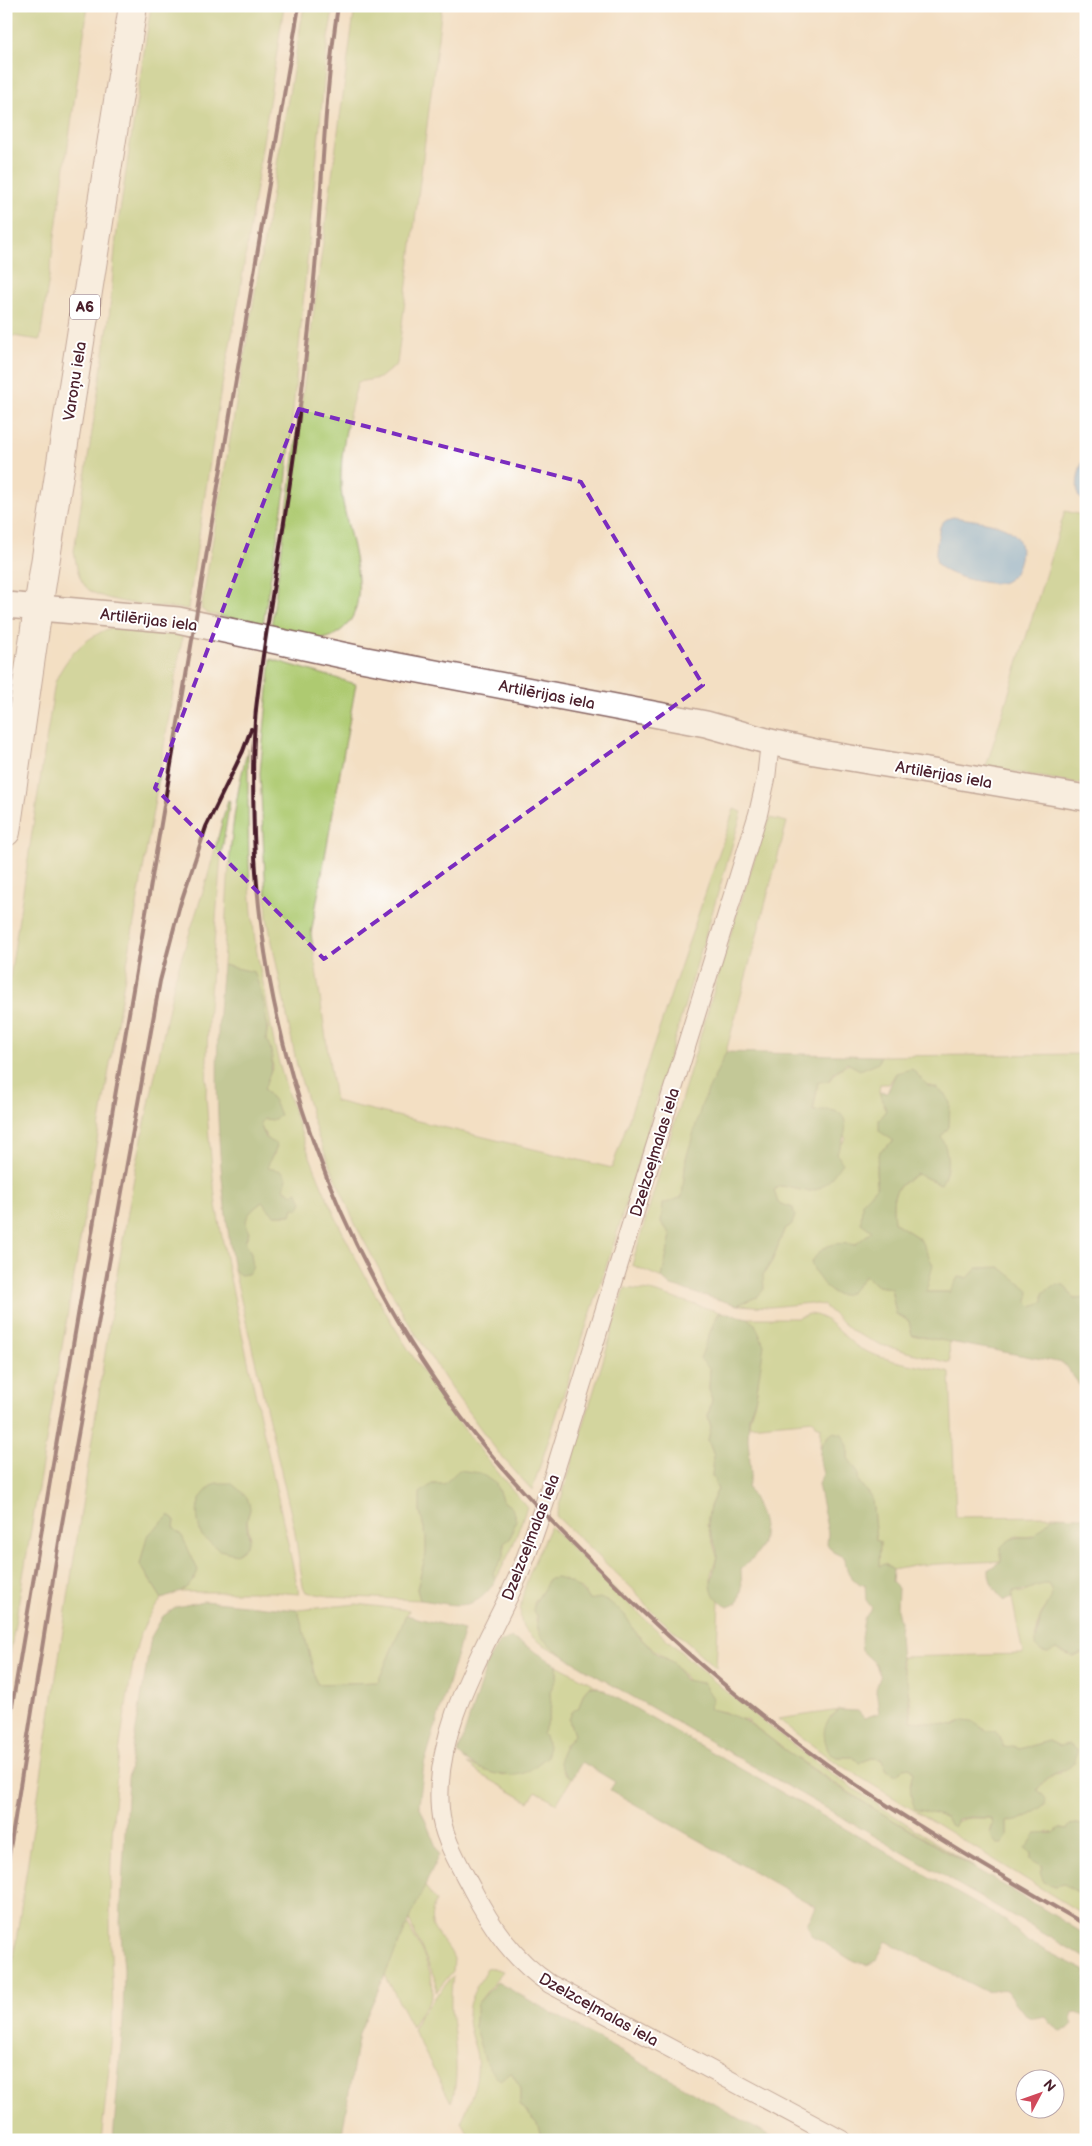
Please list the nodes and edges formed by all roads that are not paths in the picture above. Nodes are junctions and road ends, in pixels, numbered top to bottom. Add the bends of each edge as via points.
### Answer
1 (133, 6) edge
2 (6, 605) edge
3 (38, 608) junction
4 (770, 742) junction
5 (1086, 798) edge
6 (6, 832) edge
7 (842, 2140) edge

1 - 3 highway, Varoņu iela / A6
2 - 3 street, Artilērijas iela
3 - 4 street, Artilērijas iela via 178,620 356,658 706,724
3 - 6 highway, A6
4 - 5 street, Artilērijas iela
4 - 7 street, Dzelzceļmalas iela via 758,814 549,1490 521,1570 468,1679 451,1728 439,1788 440,1811 445,1833 483,1911 504,1942 531,1971

